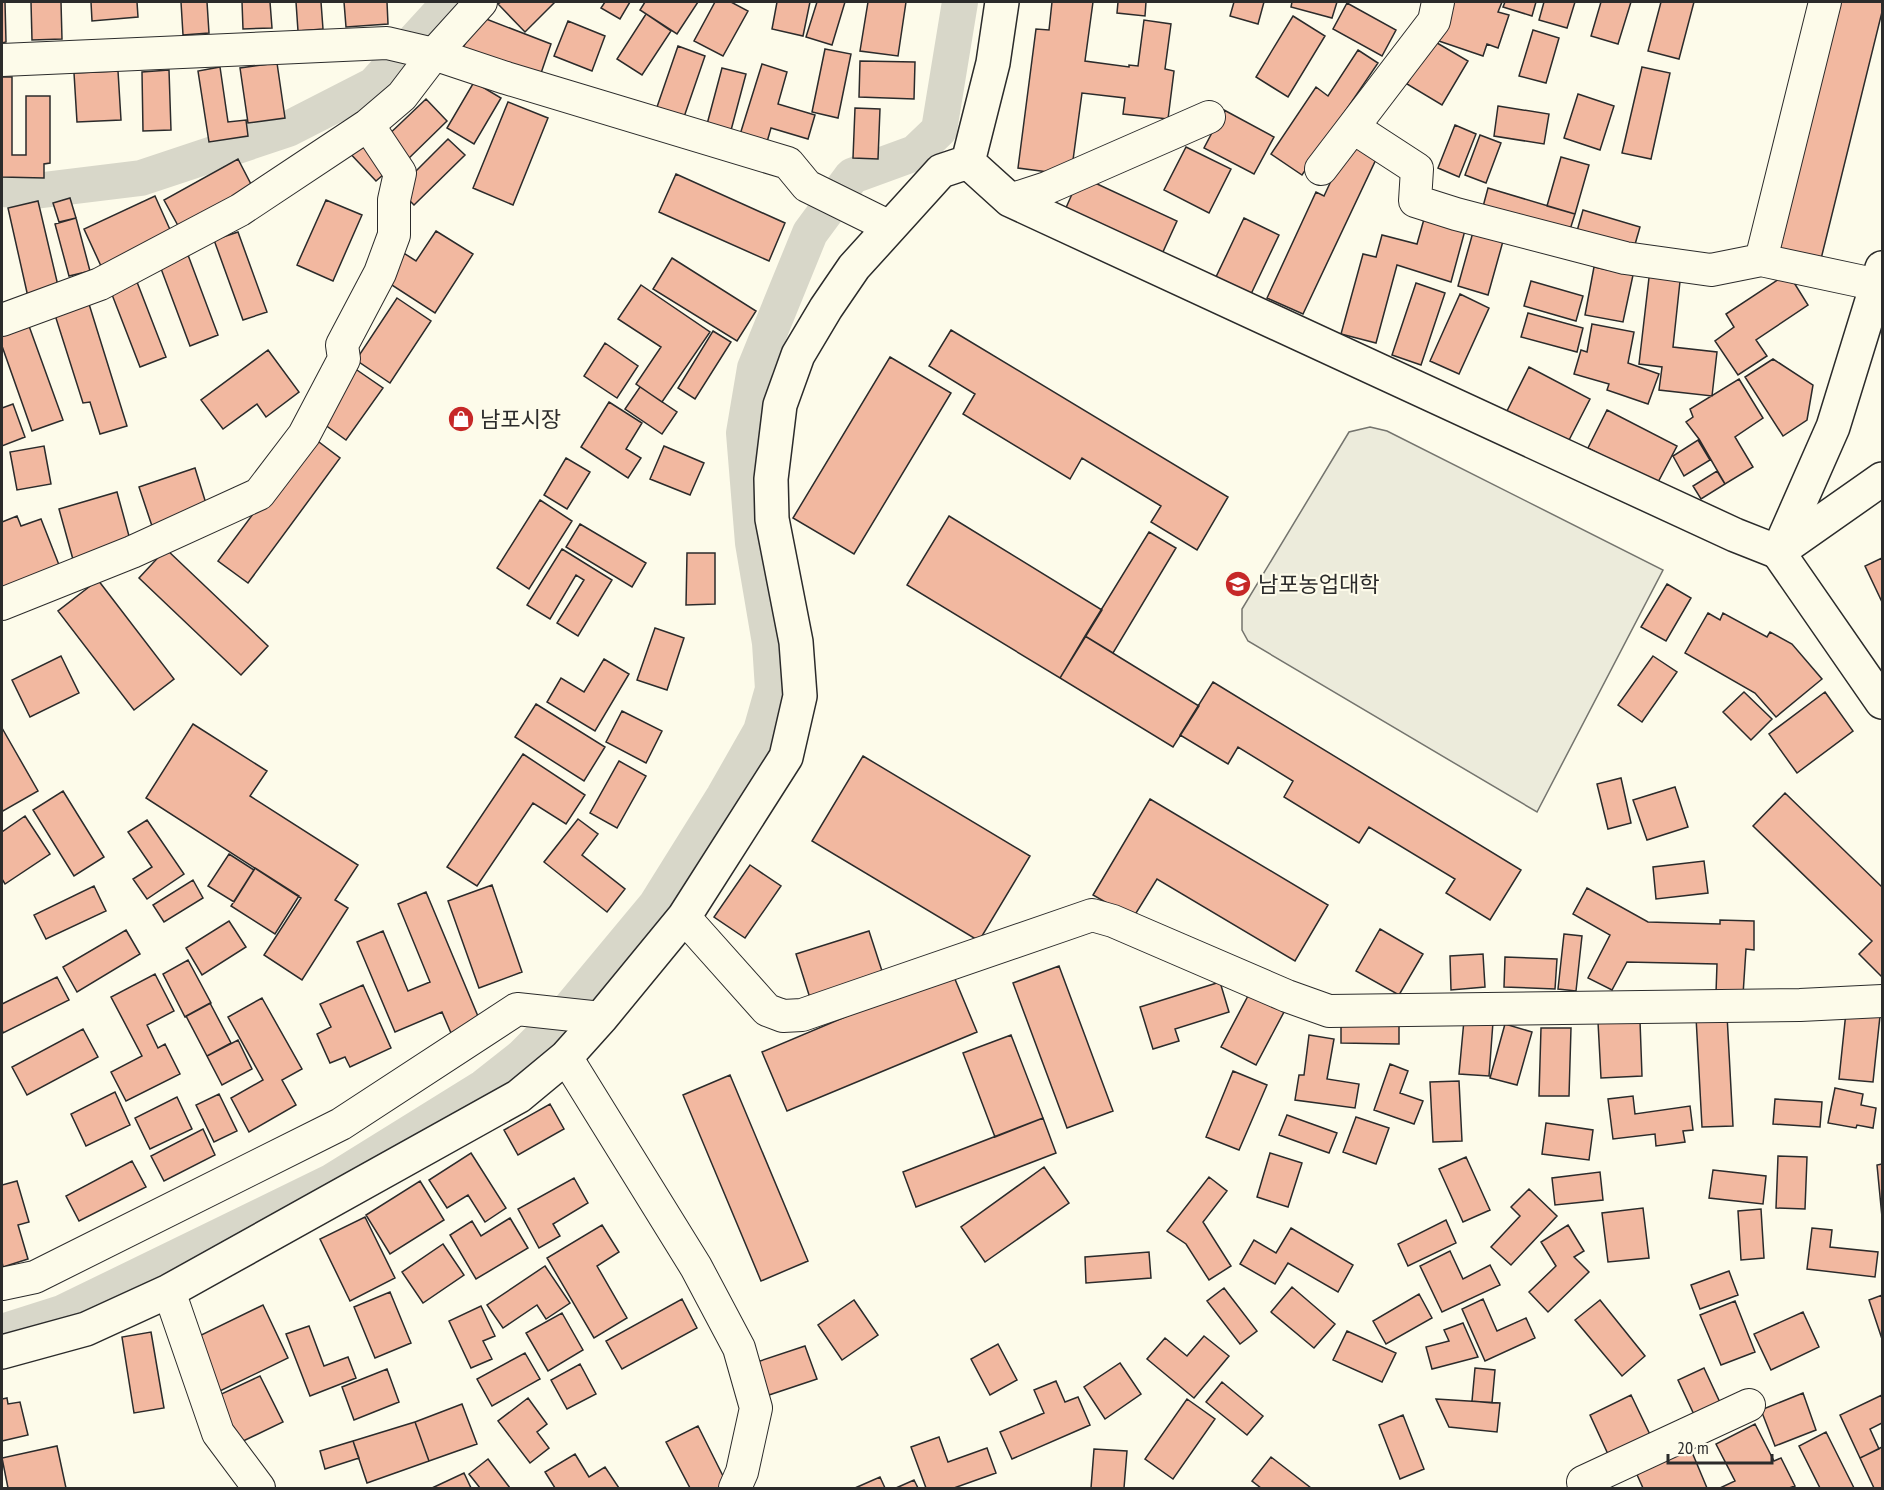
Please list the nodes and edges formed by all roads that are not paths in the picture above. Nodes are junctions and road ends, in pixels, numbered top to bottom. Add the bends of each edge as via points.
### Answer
1 (481, 2) edge
2 (1002, 2) edge
3 (1437, 2) edge
4 (1825, 2) edge
5 (434, 54) junction
6 (2, 60) edge
7 (1209, 117) dead end
8 (368, 125) junction
9 (1354, 128) junction
10 (968, 162) junction
11 (1321, 169) dead end
12 (1010, 200) junction
13 (890, 227) junction
14 (1761, 260) junction
15 (1880, 276) edge
16 (2, 320) edge
17 (1882, 479) edge
18 (1778, 552) junction
19 (2, 604) edge
20 (1872, 669) edge
21 (1882, 702) edge
22 (684, 916) junction
23 (1882, 1000) edge
24 (593, 1017) junction
25 (566, 1058) junction
26 (2, 1284) edge
27 (169, 1292) junction
28 (2, 1352) edge
29 (1749, 1406) dead end
30 (259, 1488) edge
31 (735, 1488) edge
32 (1586, 1488) edge

1 - 5 street
2 - 10 street via 993,63
3 - 9 street via 1434,21
4 - 14 street
5 - 6 street via 387,44
5 - 8 street via 402,96
5 - 13 street via 788,163 807,186
7 - 12 street via 1047,188
8 - 16 street via 240,210 100,284
8 - 19 street via 400,173 394,200 394,235 380,273 342,345 344,360 304,435 259,494 132,552
9 - 11 street
9 - 14 street via 1417,170 1415,201 1626,258 1711,270
10 - 12 street
10 - 13 street via 941,171
12 - 18 street
13 - 22 street via 854,267 826,308 798,355 780,405 771,479 772,519 796,642 800,696 786,757
14 - 15 street
15 - 18 street via 1833,427
17 - 18 street
18 - 20 street
20 - 21 street
22 - 23 street via 767,1010 783,1016 802,1015 1092,915 1329,1011 1800,1005
22 - 24 street
24 - 25 street
24 - 26 street via 517,1009 341,1124 35,1277
25 - 27 street via 519,1096
25 - 31 street via 696,1267 739,1348 756,1408
27 - 28 street via 86,1329
27 - 30 street via 218,1433
29 - 32 street via 1583,1482

